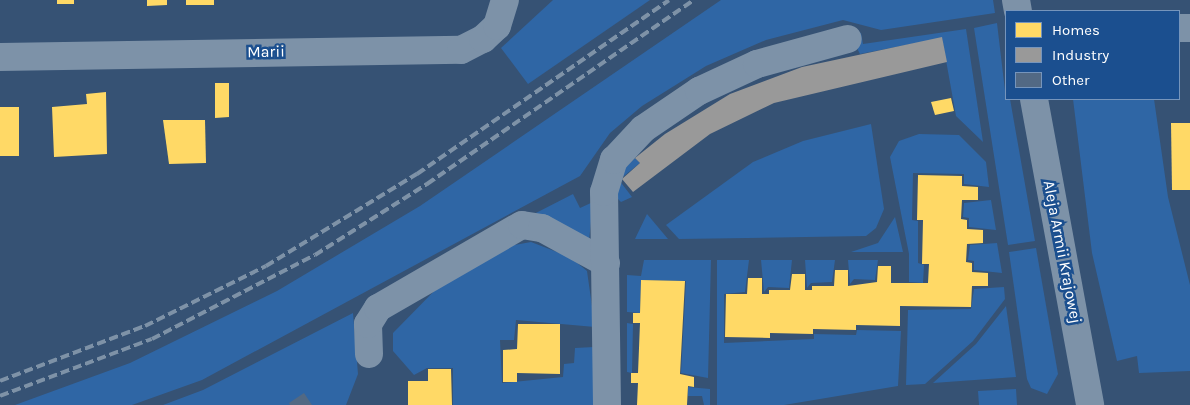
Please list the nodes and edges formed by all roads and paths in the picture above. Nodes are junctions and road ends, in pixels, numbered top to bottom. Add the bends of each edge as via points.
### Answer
1 (505, 0) edge
2 (848, 39) dead end
3 (0, 57) edge
4 (1034, 100) edge
5 (606, 252) junction
6 (369, 354) dead end
7 (607, 405) edge
8 (1090, 405) edge

1 - 3 street, Marii via 496,26 483,39 461,50
2 - 5 street via 734,73 643,128 620,150 608,172
4 - 8 street, Aleja Armii Krajowej
5 - 6 street via 542,228 522,225 378,308 368,324
5 - 7 street

